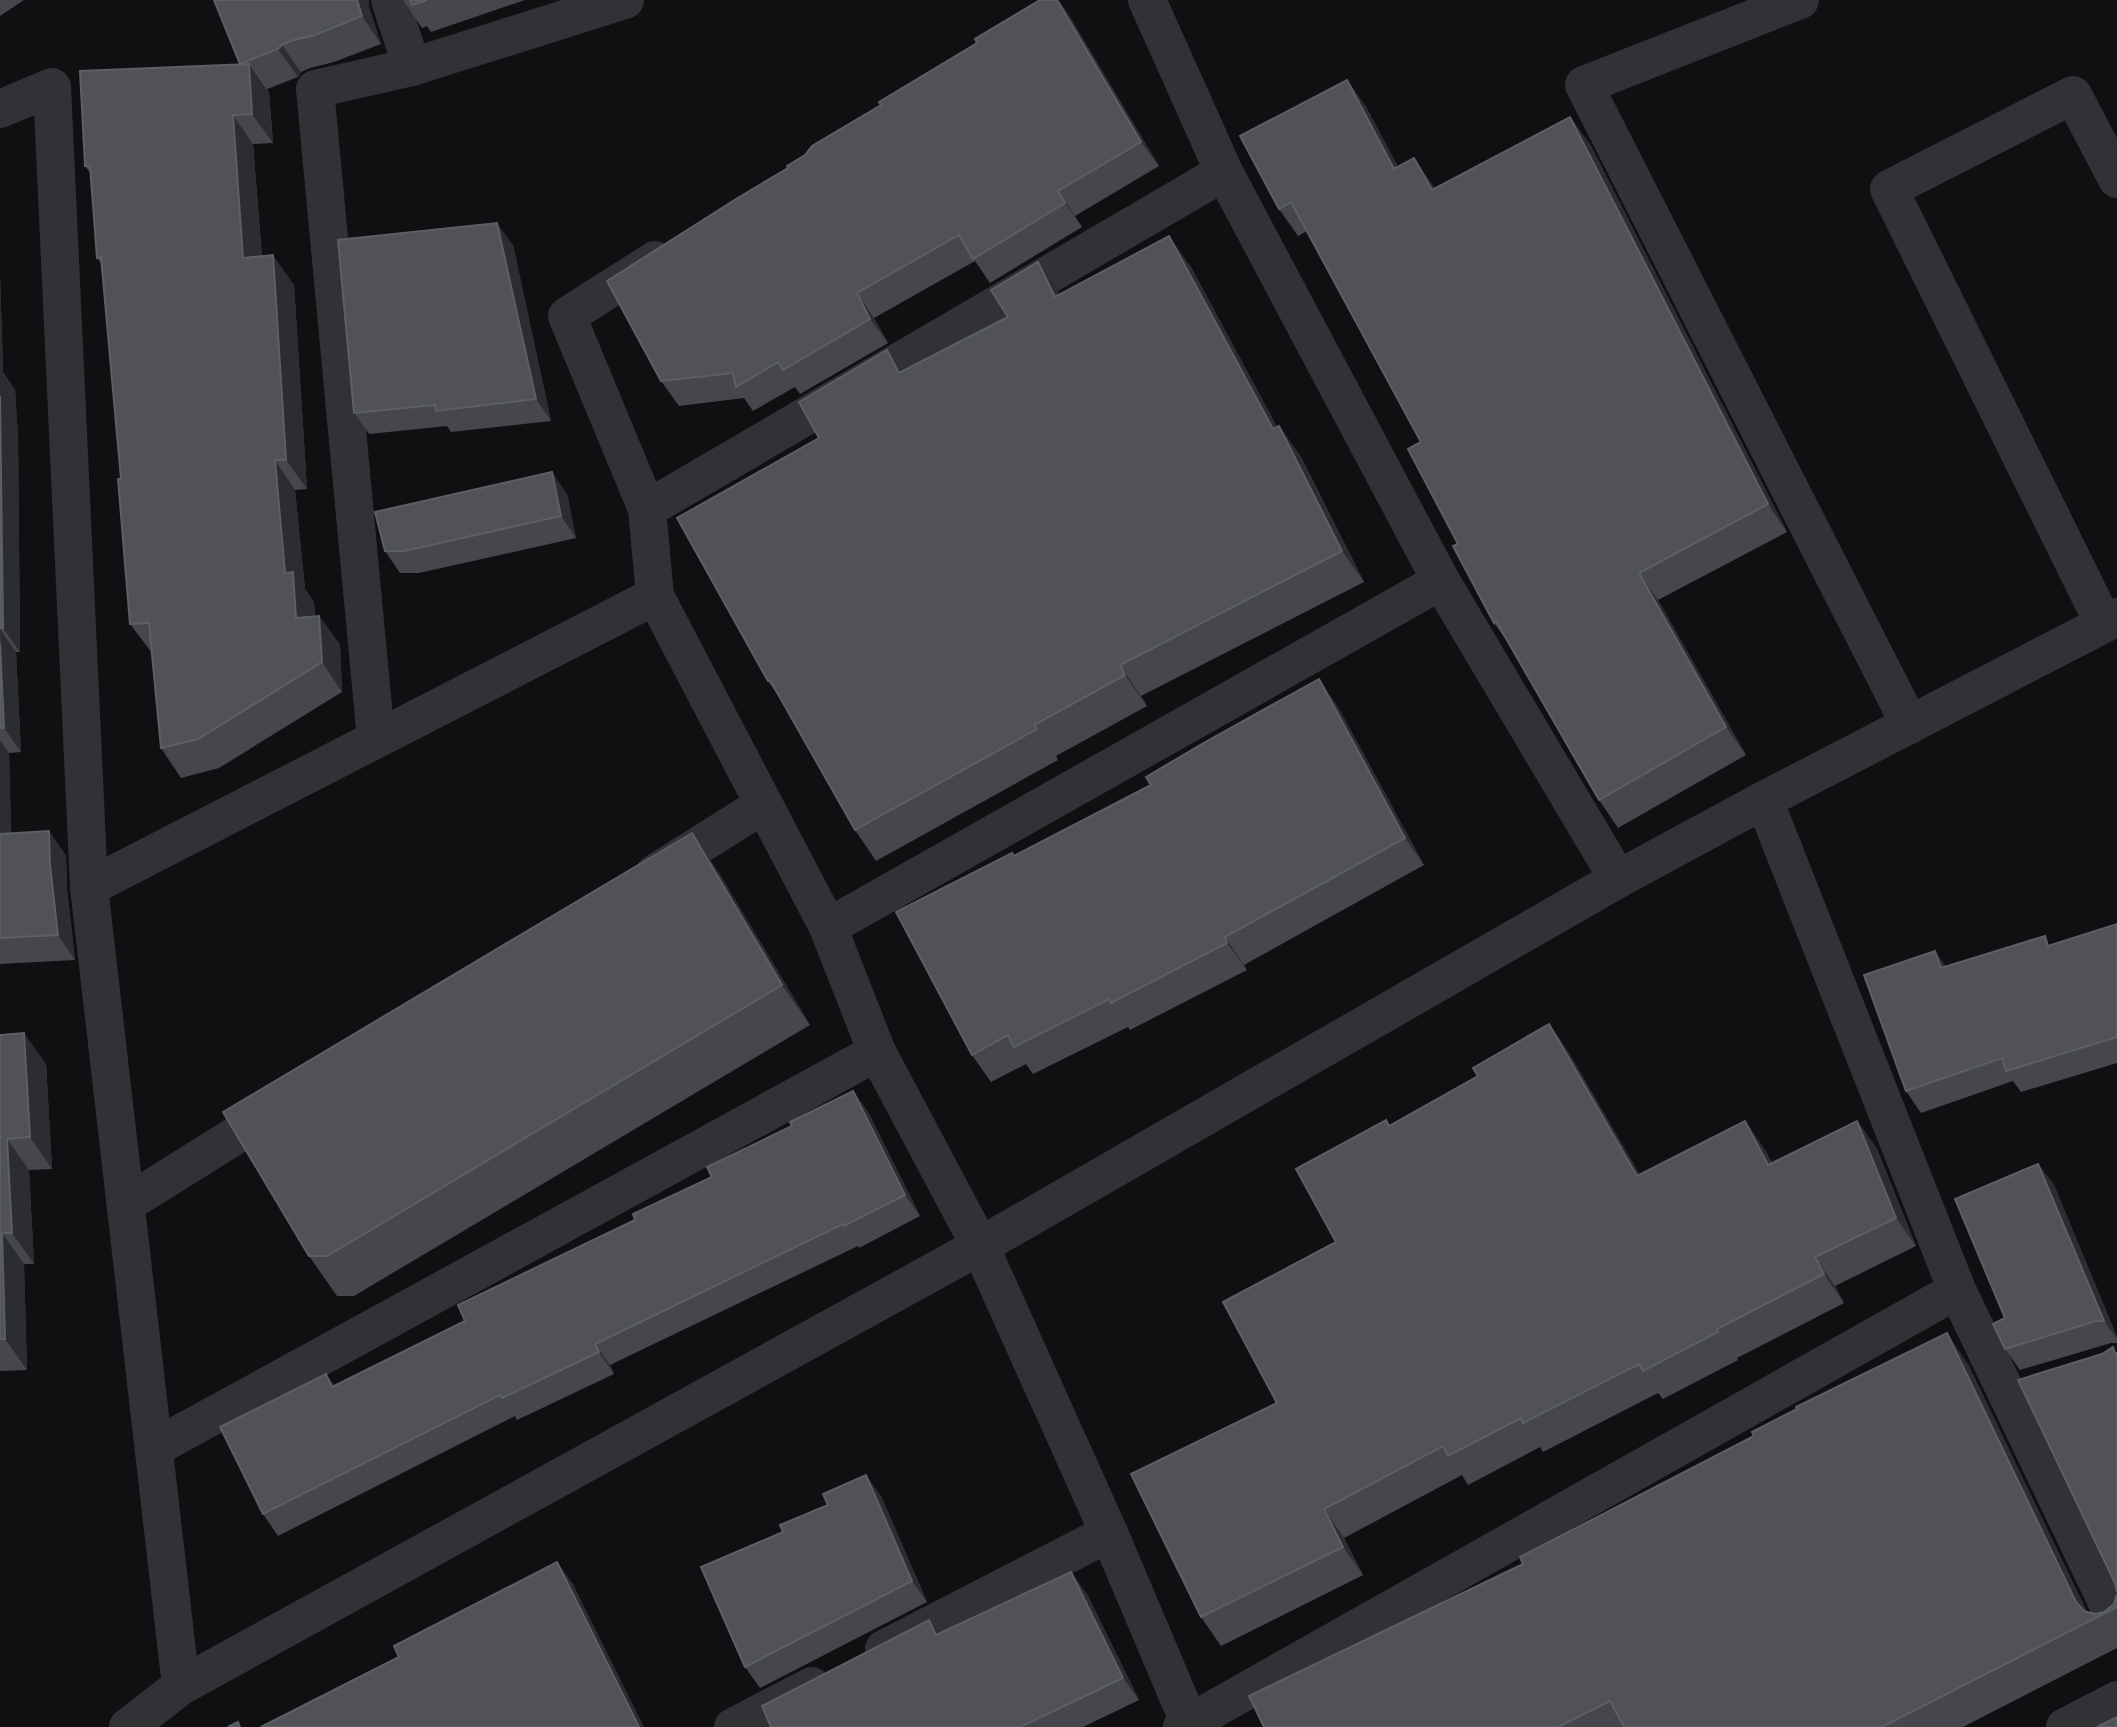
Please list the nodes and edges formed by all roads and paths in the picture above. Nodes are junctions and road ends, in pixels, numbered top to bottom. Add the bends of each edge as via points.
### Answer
1 (390, 0) edge
2 (625, 0) edge
3 (1147, 0) edge
4 (1800, 0) edge
5 (412, 67) junction
6 (0, 109) edge
7 (1224, 172) junction
8 (2117, 179) edge
9 (683, 242) edge
10 (647, 509) junction
11 (1441, 581) junction
12 (655, 596) junction
13 (2110, 620) edge
14 (1910, 725) junction
15 (376, 739) junction
16 (1764, 800) junction
17 (763, 805) junction
18 (1618, 879) junction
19 (89, 887) junction
20 (622, 894) edge
21 (828, 927) junction
22 (877, 1052) junction
23 (315, 1086) edge
24 (126, 1204) junction
25 (979, 1246) junction
26 (1957, 1290) junction
27 (2044, 1386) edge
28 (2007, 1397) junction
29 (154, 1448) junction
30 (1109, 1533) junction
31 (2117, 1623) edge
32 (181, 1686) junction
33 (2117, 1700) edge
34 (1187, 1726) edge
35 (128, 1727) edge
36 (733, 1727) edge
37 (2065, 1727) edge

1 - 5 street
2 - 5 street
3 - 7 street
4 - 14 street via 1584,85
5 - 15 street via 315,89
6 - 19 street via 52,87
7 - 10 street
7 - 11 street
8 - 13 street via 2073,95 1889,188
9 - 10 street via 567,316
10 - 12 street
11 - 18 street
11 - 21 street
12 - 15 street
12 - 17 street
13 - 14 street
14 - 16 street
15 - 19 street
16 - 18 street
16 - 26 street
17 - 20 street
17 - 21 street
18 - 25 street
19 - 24 street
21 - 22 street
22 - 25 street
22 - 29 street
23 - 24 street
24 - 29 street
25 - 30 street
25 - 32 street
26 - 28 street
26 - 34 street
27 - 28 street
28 - 31 street
29 - 32 street
30 - 34 street
30 - 36 street
32 - 35 street
33 - 37 street

